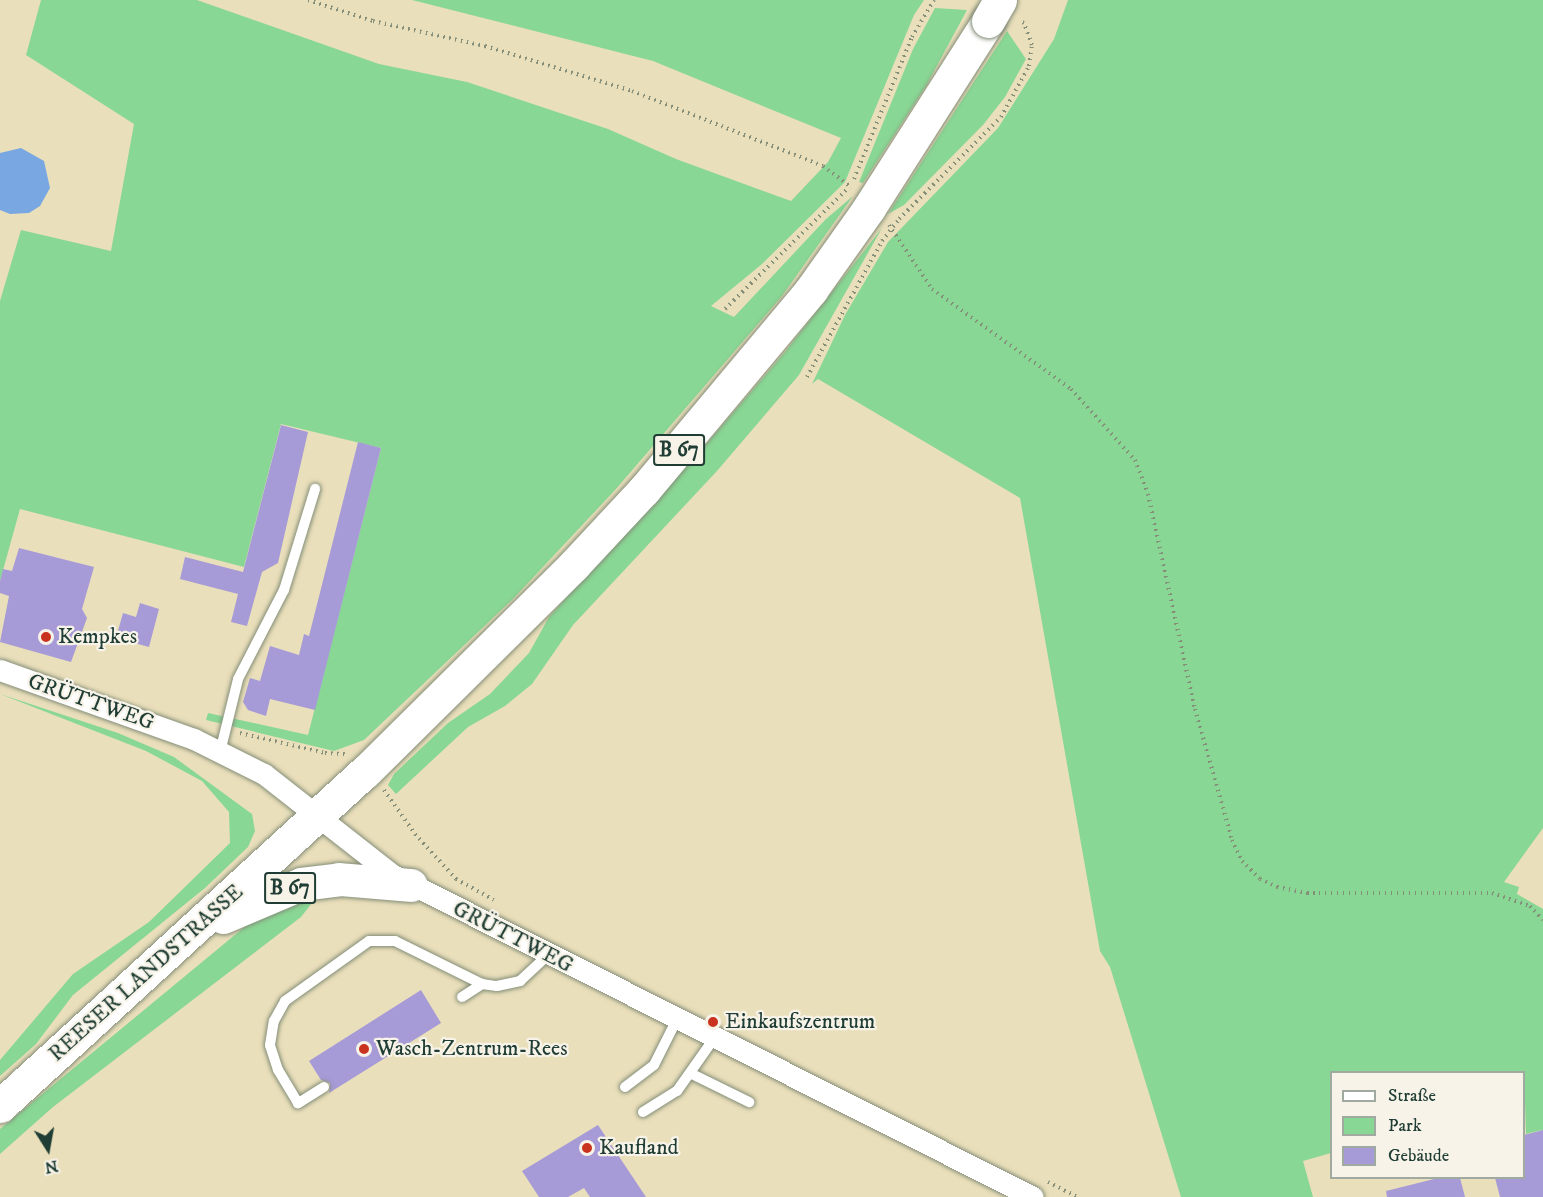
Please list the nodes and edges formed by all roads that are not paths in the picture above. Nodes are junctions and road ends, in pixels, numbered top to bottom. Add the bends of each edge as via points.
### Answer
1 (1000, 13) edge
2 (315, 489) dead end
3 (0, 670) edge
4 (220, 752) junction
5 (319, 816) junction
6 (411, 885) junction
7 (180, 942) junction
8 (549, 956) junction
9 (482, 984) junction
10 (462, 997) dead end
11 (677, 1018) junction
12 (715, 1037) junction
13 (692, 1074) junction
14 (324, 1087) dead end
15 (625, 1087) dead end
16 (750, 1102) dead end
17 (0, 1106) edge
18 (643, 1112) dead end
19 (1034, 1197) edge

1 - 5 main road, B 67 via 871,207 751,365 644,490 490,651
2 - 4 lane via 284,590 238,679
3 - 4 street, GRÜTTWEG via 194,739
4 - 5 street, GRÜTTWEG via 264,774
5 - 6 street, GRÜTTWEG
5 - 7 main road, REESER LANDSTRASSE / B 67
6 - 7 main road, B 67 via 339,879 301,884 248,904
6 - 8 street, GRÜTTWEG
7 - 17 main road, REESER LANDSTRASSE / B 67
8 - 9 lane via 520,981
8 - 11 street, GRÜTTWEG
9 - 10 lane
9 - 14 lane via 395,941 369,941 285,1001 273,1021 270,1045 275,1062 297,1102
11 - 12 street, GRÜTTWEG
11 - 15 lane via 654,1065
12 - 13 lane
12 - 19 street, GRÜTTWEG
13 - 16 lane
13 - 18 lane via 661,1103

